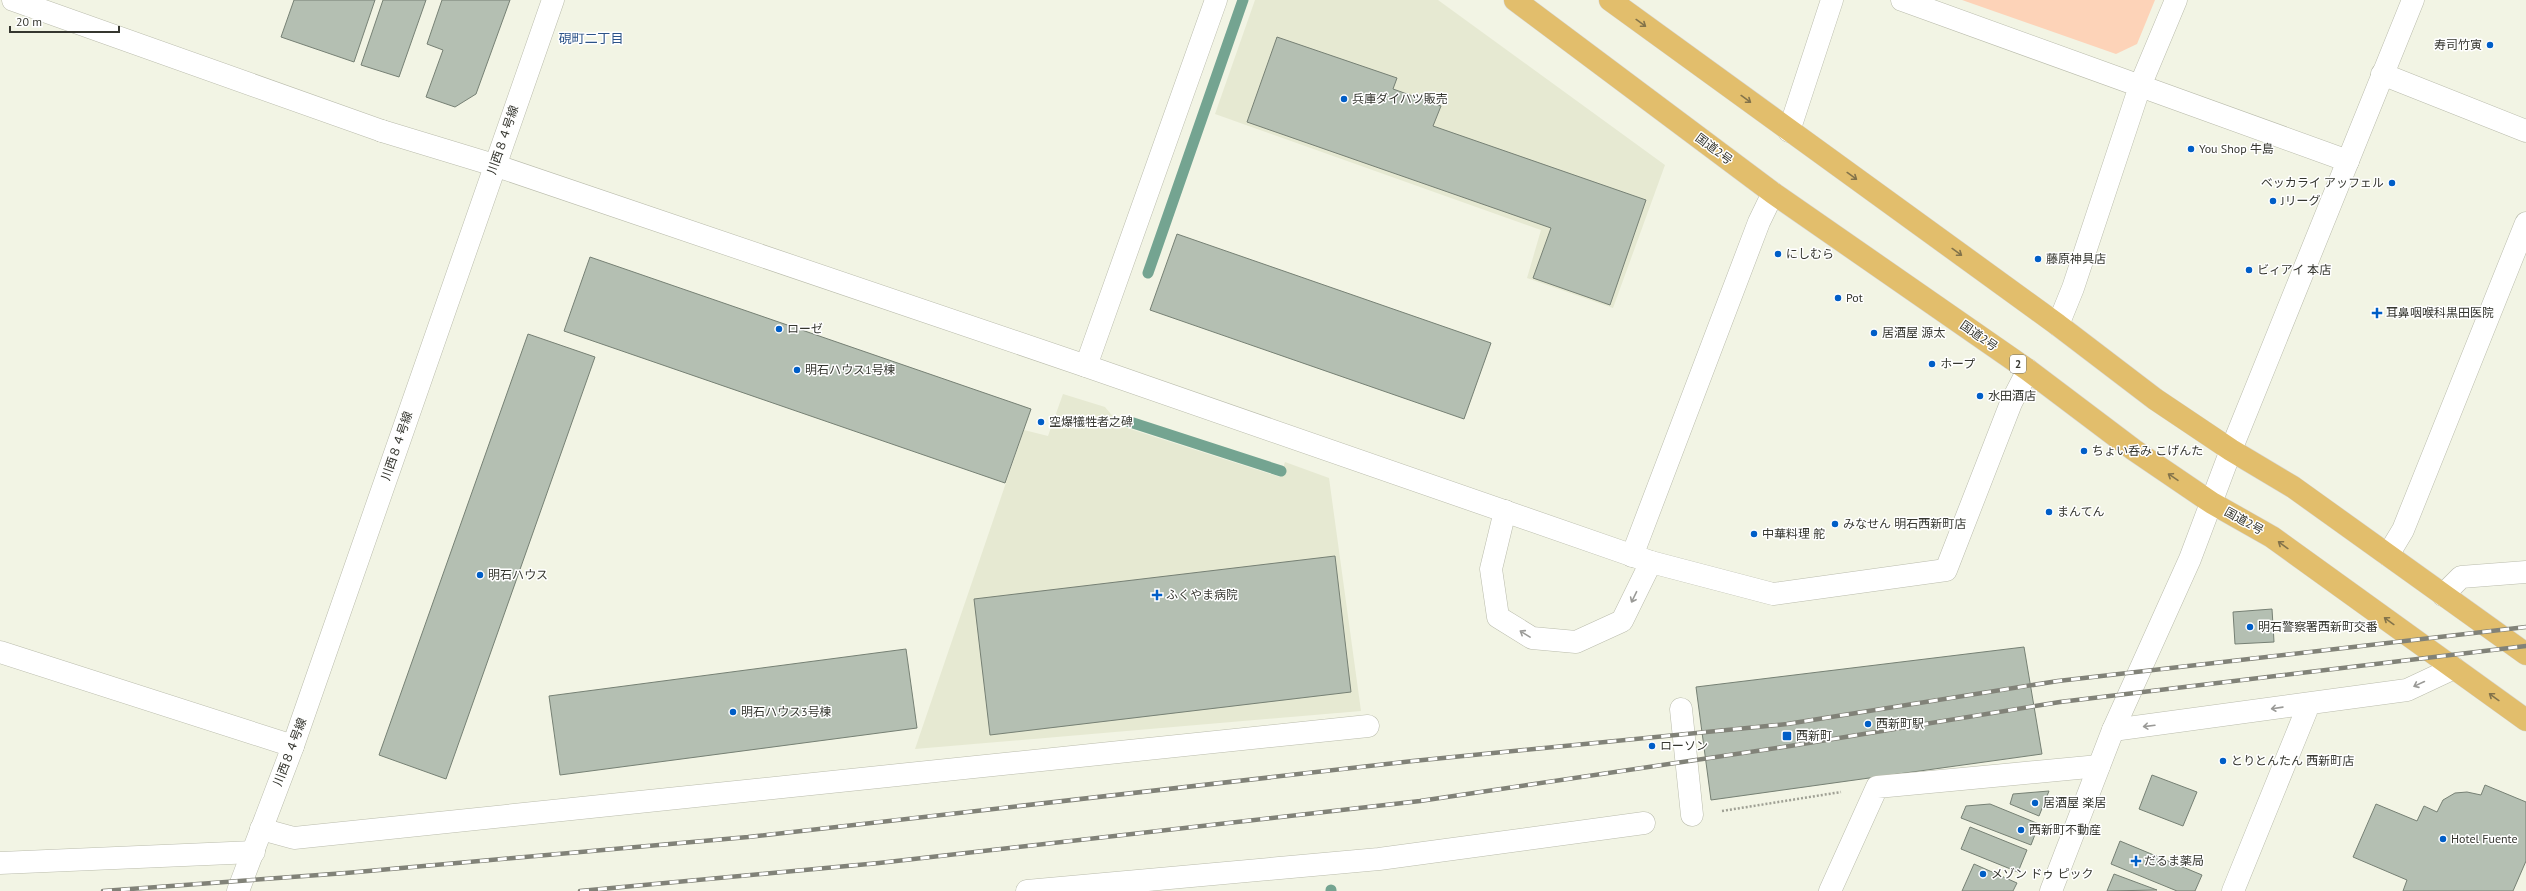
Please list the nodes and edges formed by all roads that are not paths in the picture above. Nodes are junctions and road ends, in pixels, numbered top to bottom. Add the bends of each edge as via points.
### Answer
1 (13, 0) edge
2 (553, 0) edge
3 (1216, 0) edge
4 (1515, 0) edge
5 (1610, 0) edge
6 (1832, 0) edge
7 (1902, 0) edge
8 (2176, 0) edge
9 (2413, 0) edge
10 (2382, 74) junction
11 (2140, 86) junction
12 (1789, 131) junction
13 (2526, 131) edge
14 (2348, 161) junction
15 (494, 165) junction
16 (1773, 192) junction
17 (2526, 223) edge
18 (2058, 325) junction
19 (1086, 366) junction
20 (2028, 370) junction
21 (2231, 450) junction
22 (2212, 503) junction
23 (1505, 511) junction
24 (2388, 554) junction
25 (1641, 559) junction
26 (2526, 572) edge
27 (2443, 595) junction
28 (0, 652) edge
29 (2526, 654) edge
30 (2454, 668) junction
31 (2309, 704) junction
32 (1681, 709) dead end
33 (2526, 720) edge
34 (1368, 726) dead end
35 (2113, 730) junction
36 (293, 746) junction
37 (2099, 766) junction
38 (1692, 815) road end
39 (1644, 823) dead end
40 (261, 829) junction
41 (254, 852) junction
42 (0, 863) edge
43 (238, 891) edge
44 (1027, 891) edge
45 (1830, 891) edge
46 (2051, 891) edge
47 (2234, 891) edge

1 - 15 street via 382,131
2 - 15 street, 川西８４号線
3 - 19 street
4 - 16 highway, 国道2号 / 2
5 -> 12 highway
6 - 12 street
7 - 11 street
8 - 11 street
9 - 10 street
10 - 13 street
10 - 14 street
11 - 14 street
11 - 18 street
12 -> 18 highway
14 - 21 street
15 - 19 street
15 - 36 street, 川西８４号線
16 - 20 highway, 国道2号 / 2
16 - 25 street via 1759,222
17 - 24 street via 2403,530
18 - 21 highway via 2155,399
19 - 23 street
22 -> 20 highway, 国道2号 / 2 via 2134,450
20 - 25 street via 2011,403 1946,570 1773,594
21 - 22 street
21 - 24 highway via 2293,487
30 -> 22 highway, 国道2号 / 2 via 2272,537
22 - 35 street via 2190,559
23 - 25 street
25 -> 23 street via 1622,621 1576,642 1532,638 1498,617 1491,569
24 - 27 highway
26 - 27 street via 2461,577
27 - 29 highway
28 - 36 street
30 -> 31 street via 2407,690
33 -> 30 highway, 国道2号 / 2
31 -> 35 street
31 - 47 street
32 - 38 street via 1693,741
34 - 40 street via 294,838
35 - 37 street
36 - 40 street, 川西８４号線
37 - 45 street via 1877,787
37 - 46 street
39 - 44 street via 1379,859
40 - 41 street, 川西８４号線
41 - 42 street
41 - 43 street, 川西８４号線

